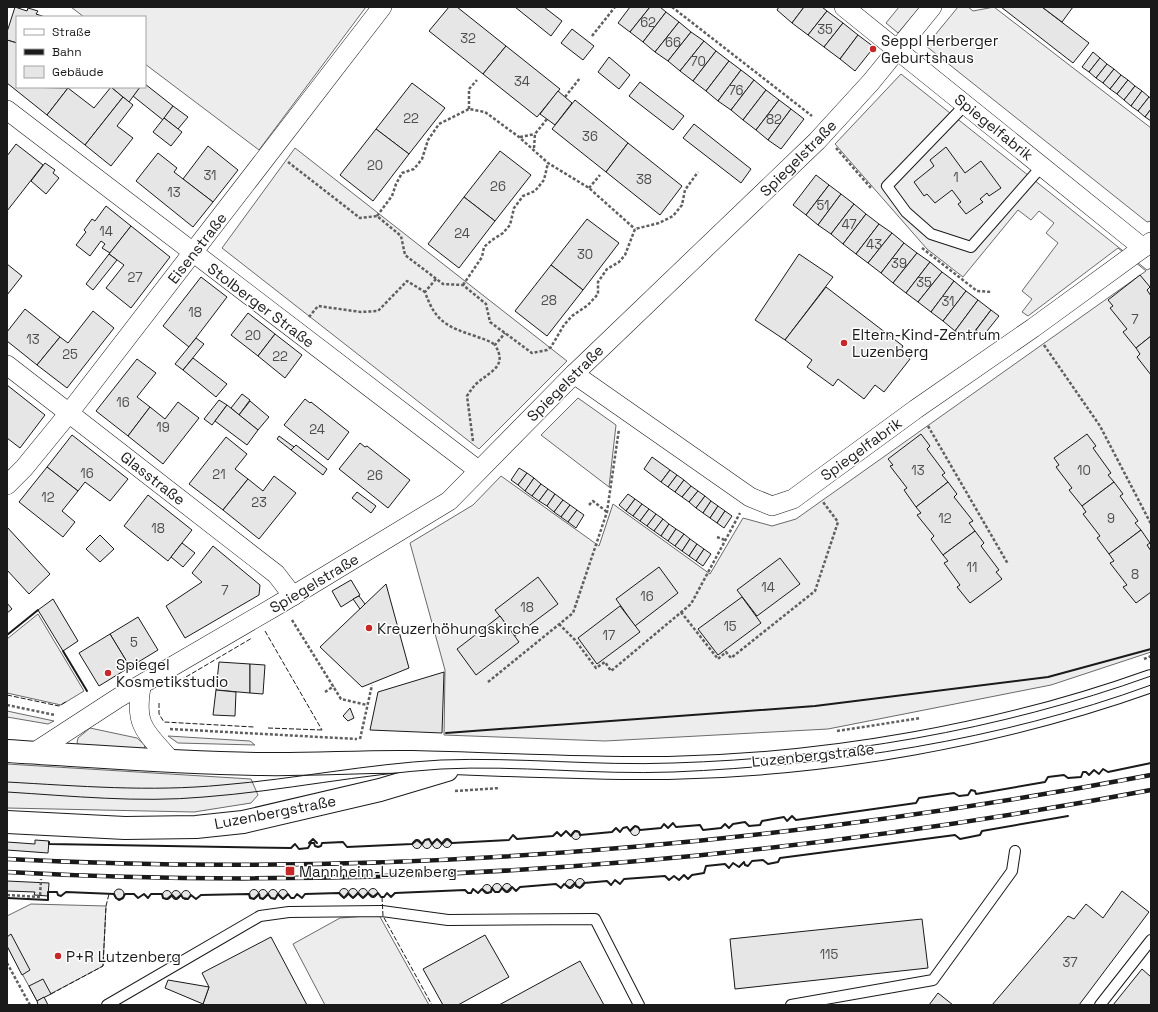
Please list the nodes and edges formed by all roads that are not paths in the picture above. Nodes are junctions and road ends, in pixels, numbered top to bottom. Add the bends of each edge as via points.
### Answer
1 (382, 7) edge
2 (844, 7) edge
3 (932, 7) edge
4 (897, 49) junction
5 (966, 104) junction
6 (7, 110) edge
7 (1042, 166) junction
8 (1147, 245) edge
9 (194, 253) junction
10 (7, 365) edge
11 (574, 374) junction
12 (69, 413) junction
13 (478, 470) junction
14 (7, 485) edge
15 (293, 596) junction
16 (1151, 681) edge
17 (141, 687) junction
18 (7, 751) edge
19 (35, 752) junction
20 (172, 762) junction
21 (467, 763) junction
22 (7, 822) edge
23 (1015, 851) dead end
24 (1151, 940) edge
25 (107, 1005) edge
26 (639, 1005) edge
27 (791, 1005) edge
28 (1100, 1005) edge

1 - 9 street, Eisenstraße
2 - 4 street, Spiegelfabrik
3 - 4 street, Spiegelstraße
4 - 5 street, Spiegelfabrik
4 - 11 street, Spiegelstraße via 871,82 828,128
5 - 7 street, Spiegelfabrik
5 - 7 lane via 887,186 906,212 931,234 971,247
6 - 9 street, Stolberger Straße
7 - 8 street, Spiegelfabrik
8 - 11 street, Spiegelfabrik via 793,499 772,506 750,497
9 - 12 street, Eisenstraße
9 - 13 street, Stolberger Straße
10 - 12 street, Glasstraße
11 - 13 street, Spiegelstraße
12 - 14 street, Eisenstraße
12 - 15 street, Glasstraße via 276,574
13 - 15 street, Spiegelstraße via 449,501
15 - 17 street, Spiegelstraße
16 - 21 main road, Luzenbergstraße via 1058,710 995,726 927,741 858,752 789,760 671,768
17 - 19 street, Spiegelstraße via 101,709
17 - 20 street via 139,719 144,730
18 - 19 main road, Luzenbergstraße
19 - 20 main road, Luzenbergstraße
20 - 21 main road, Luzenbergstraße via 315,765 389,762
21 - 22 main road, Luzenbergstraße via 380,790 243,822 196,827 125,828
23 - 27 lane via 1012,871 933,980
24 - 28 lane
25 - 26 lane via 260,916 289,912 382,911 448,920 595,919

